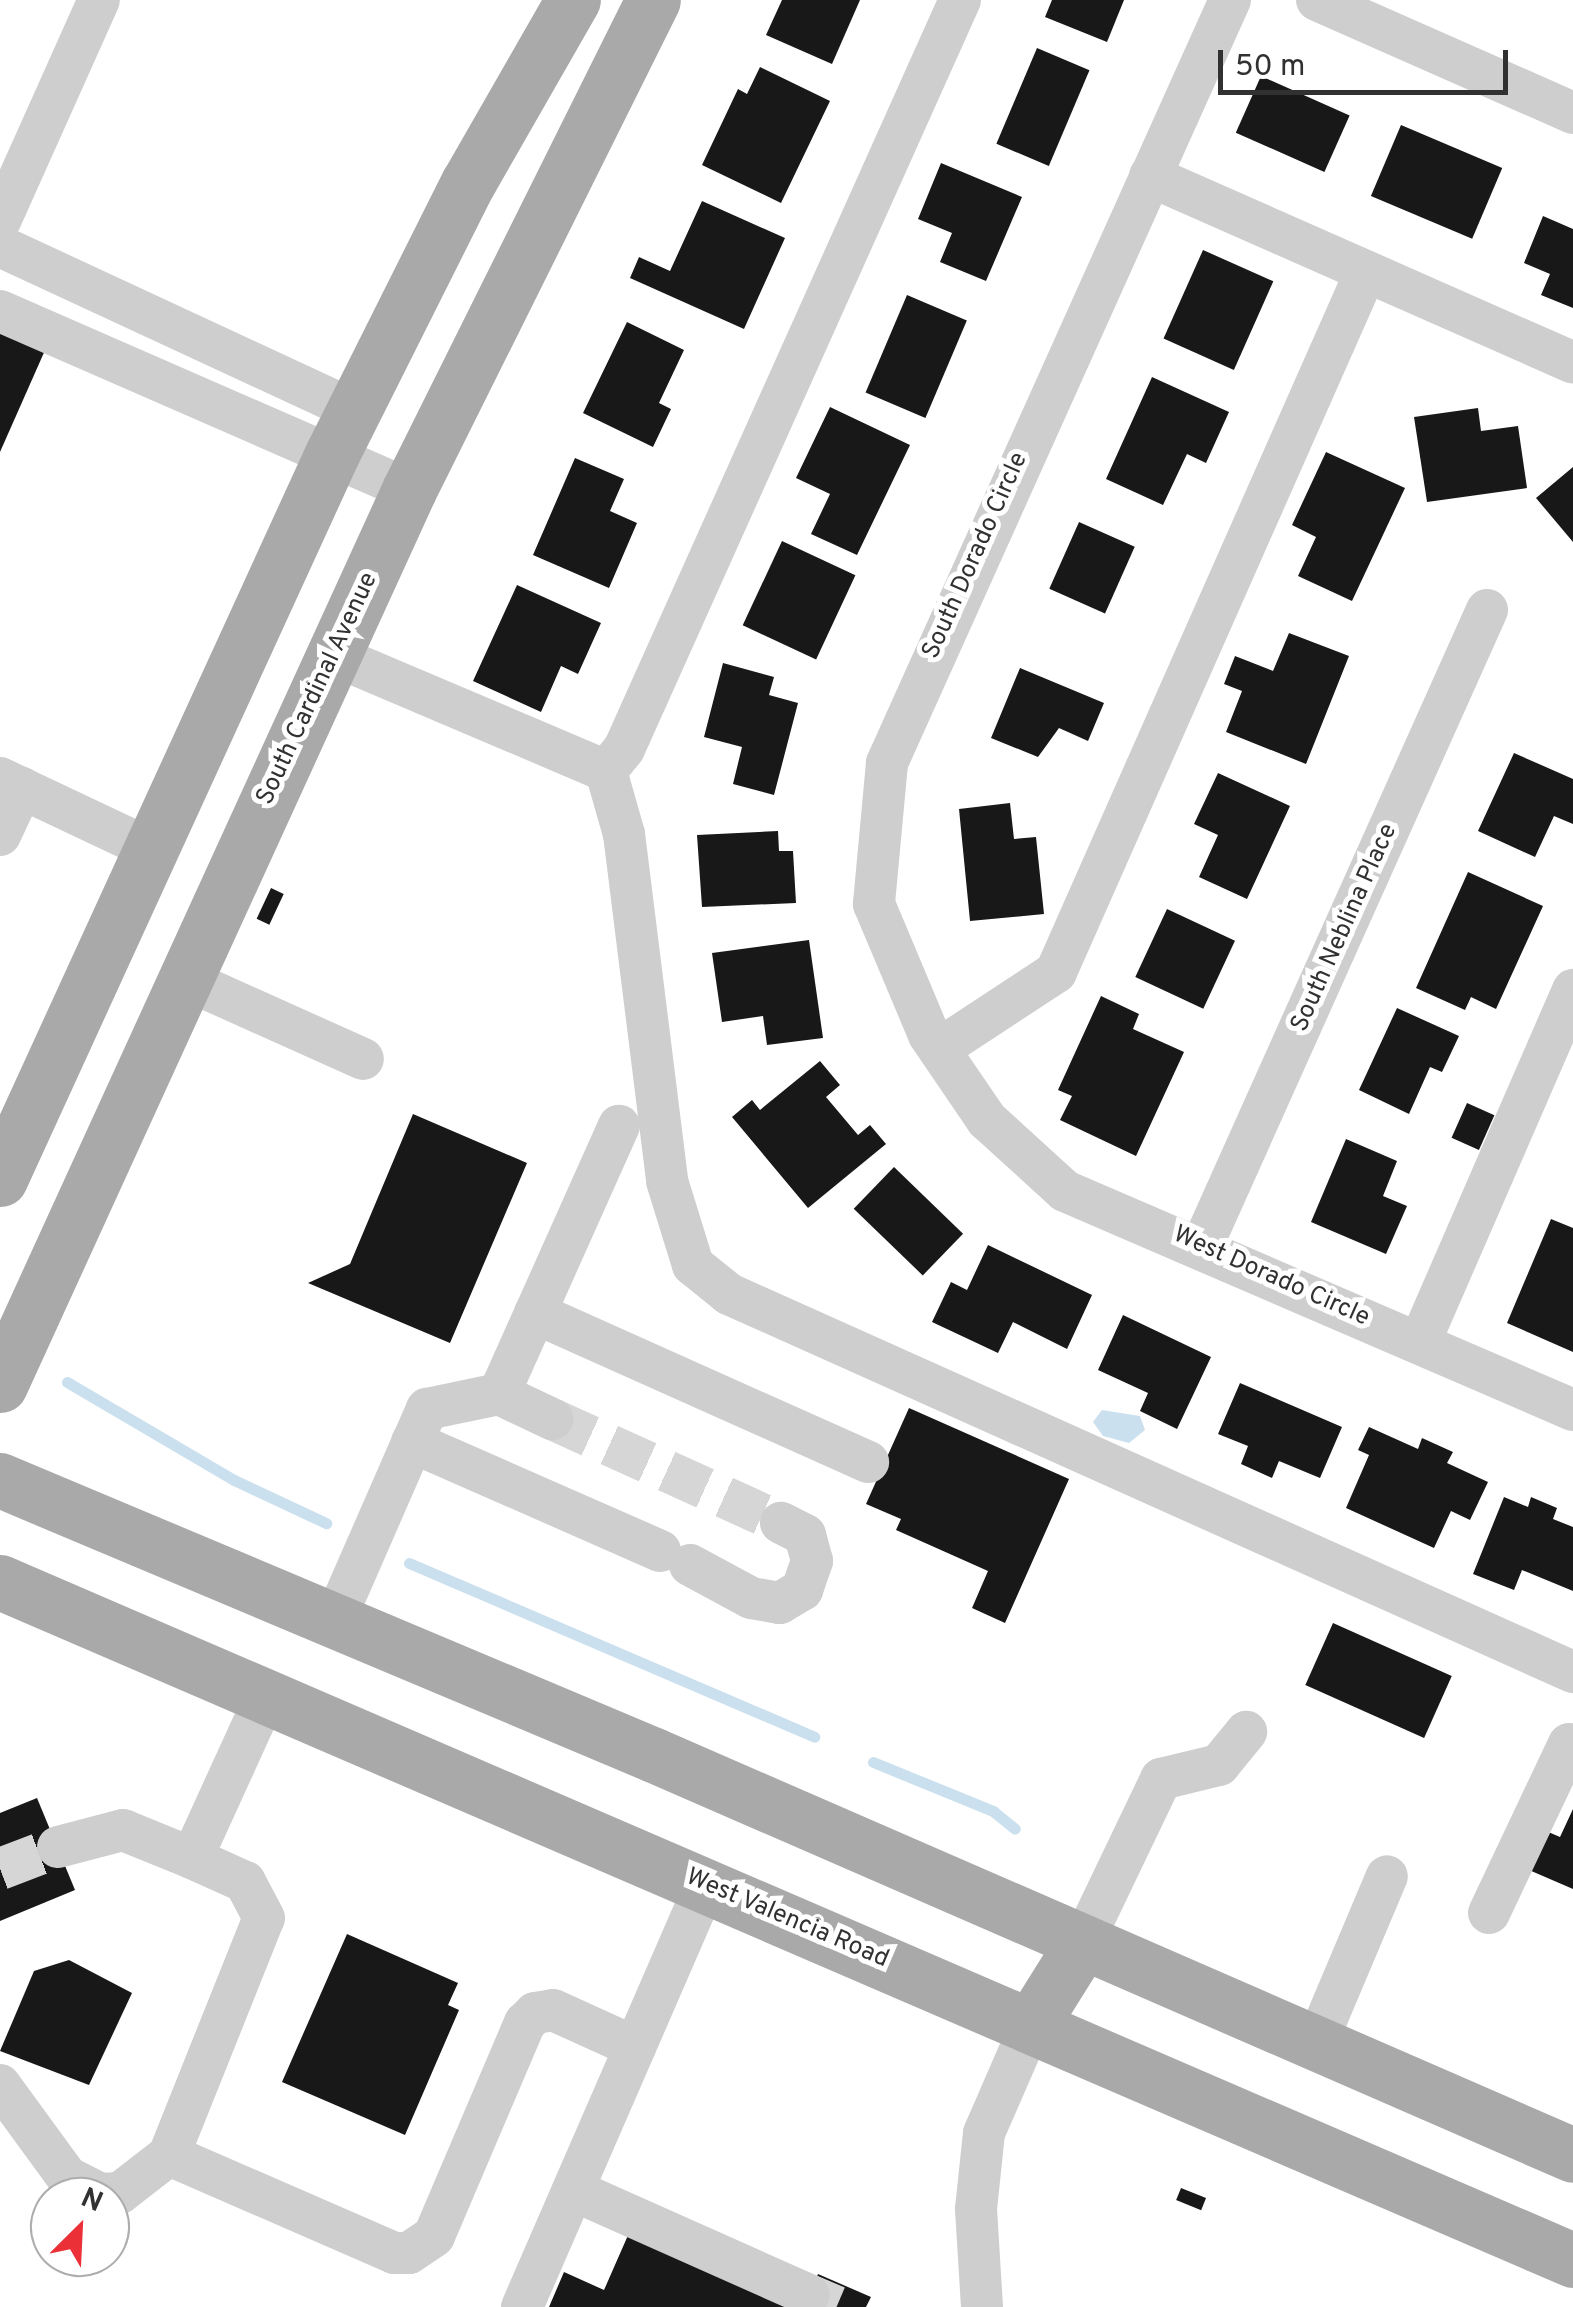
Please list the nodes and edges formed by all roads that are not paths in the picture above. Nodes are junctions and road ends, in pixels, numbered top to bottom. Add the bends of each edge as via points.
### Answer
1 (99, 0) edge
2 (572, 0) edge
3 (653, 0) edge
4 (960, 0) edge
5 (1230, 0) edge
6 (1317, 0) edge
7 (1573, 113) edge
8 (1150, 176) junction
9 (0, 221) edge
10 (0, 246) edge
11 (1366, 271) junction
12 (0, 311) edge
13 (1573, 363) edge
14 (342, 432) junction
15 (409, 490) junction
16 (1488, 610) dead end
17 (333, 655) junction
18 (606, 772) junction
19 (11, 783) edge
20 (0, 835) edge
21 (152, 850) junction
22 (185, 980) junction
23 (1573, 990) edge
24 (939, 1049) junction
25 (363, 1058) dead end
26 (987, 1120) joint
27 (619, 1126) dead end
28 (0, 1179) edge
29 (1202, 1246) junction
30 (535, 1314) junction
31 (1420, 1342) junction
32 (0, 1386) edge
33 (499, 1394) junction
34 (1573, 1410) edge
35 (552, 1419) tunnel mouth
36 (412, 1442) junction
37 (868, 1462) dead end
38 (0, 1480) edge
39 (780, 1523) tunnel mouth
40 (0, 1582) edge
41 (333, 1624) junction
42 (1573, 1672) edge
43 (264, 1698) junction
44 (1246, 1732) dead end
45 (1569, 1744) dead end
46 (58, 1847) tunnel mouth
47 (192, 1858) junction
48 (1387, 1876) dead end
49 (706, 1884) junction
50 (1489, 1913) dead end
51 (1083, 1942) junction
52 (1031, 2025) junction
53 (1316, 2044) junction
54 (635, 2046) junction
55 (0, 2086) edge
56 (169, 2155) junction
57 (1573, 2156) edge
58 (574, 2190) junction
59 (1573, 2260) edge
60 (809, 2295) tunnel mouth
61 (522, 2307) edge
62 (982, 2307) edge

1 - 9 street
2 - 14 main road via 468,183
3 - 15 main road, South Cardinal Avenue
4 - 18 street via 624,749
5 - 8 street, South Dorado Circle
6 - 7 street
8 - 11 street
8 - 24 street, South Dorado Circle via 888,763 874,904
10 - 14 street
11 - 13 street
11 - 24 street via 1056,972
12 - 14 street
14 - 15 street
14 - 21 main road
15 - 17 main road, South Cardinal Avenue
16 - 29 street, South Neblina Place
17 - 18 street
17 - 22 main road, South Cardinal Avenue
18 - 42 street via 624,834 667,1181 692,1265 729,1294
19 - 20 street
19 - 21 street
21 - 28 main road
22 - 25 street
22 - 32 main road, South Cardinal Avenue
23 - 31 street
24 - 26 street, South Dorado Circle
26 - 29 street, West Dorado Circle via 1065,1191
27 - 30 street
29 - 31 street, West Dorado Circle
30 - 33 street
30 - 37 street
31 - 34 street, West Dorado Circle
33 - 35 street
33 - 36 street via 426,1409
36 - 39 street via 751,1598 780,1603 802,1590 812,1561 805,1534
36 - 41 street
38 - 41 main road
40 - 43 main road, West Valencia Road
41 - 51 main road
43 - 47 street
43 - 49 main road, West Valencia Road
44 - 51 street via 1220,1765 1161,1780
45 - 50 street
46 - 47 street via 123,1830
47 - 56 street via 245,1882 264,1918
48 - 53 street
49 - 52 main road, West Valencia Road
49 - 54 street
51 - 52 main road
51 - 53 main road
52 - 59 main road, West Valencia Road
52 - 62 street via 984,2133 976,2209
53 - 57 main road
54 - 56 street via 553,2010 536,2013 525,2024 434,2236 409,2252 394,2253
54 - 58 street
55 - 56 street via 67,2177 100,2194 120,2193
58 - 60 street
58 - 61 street

